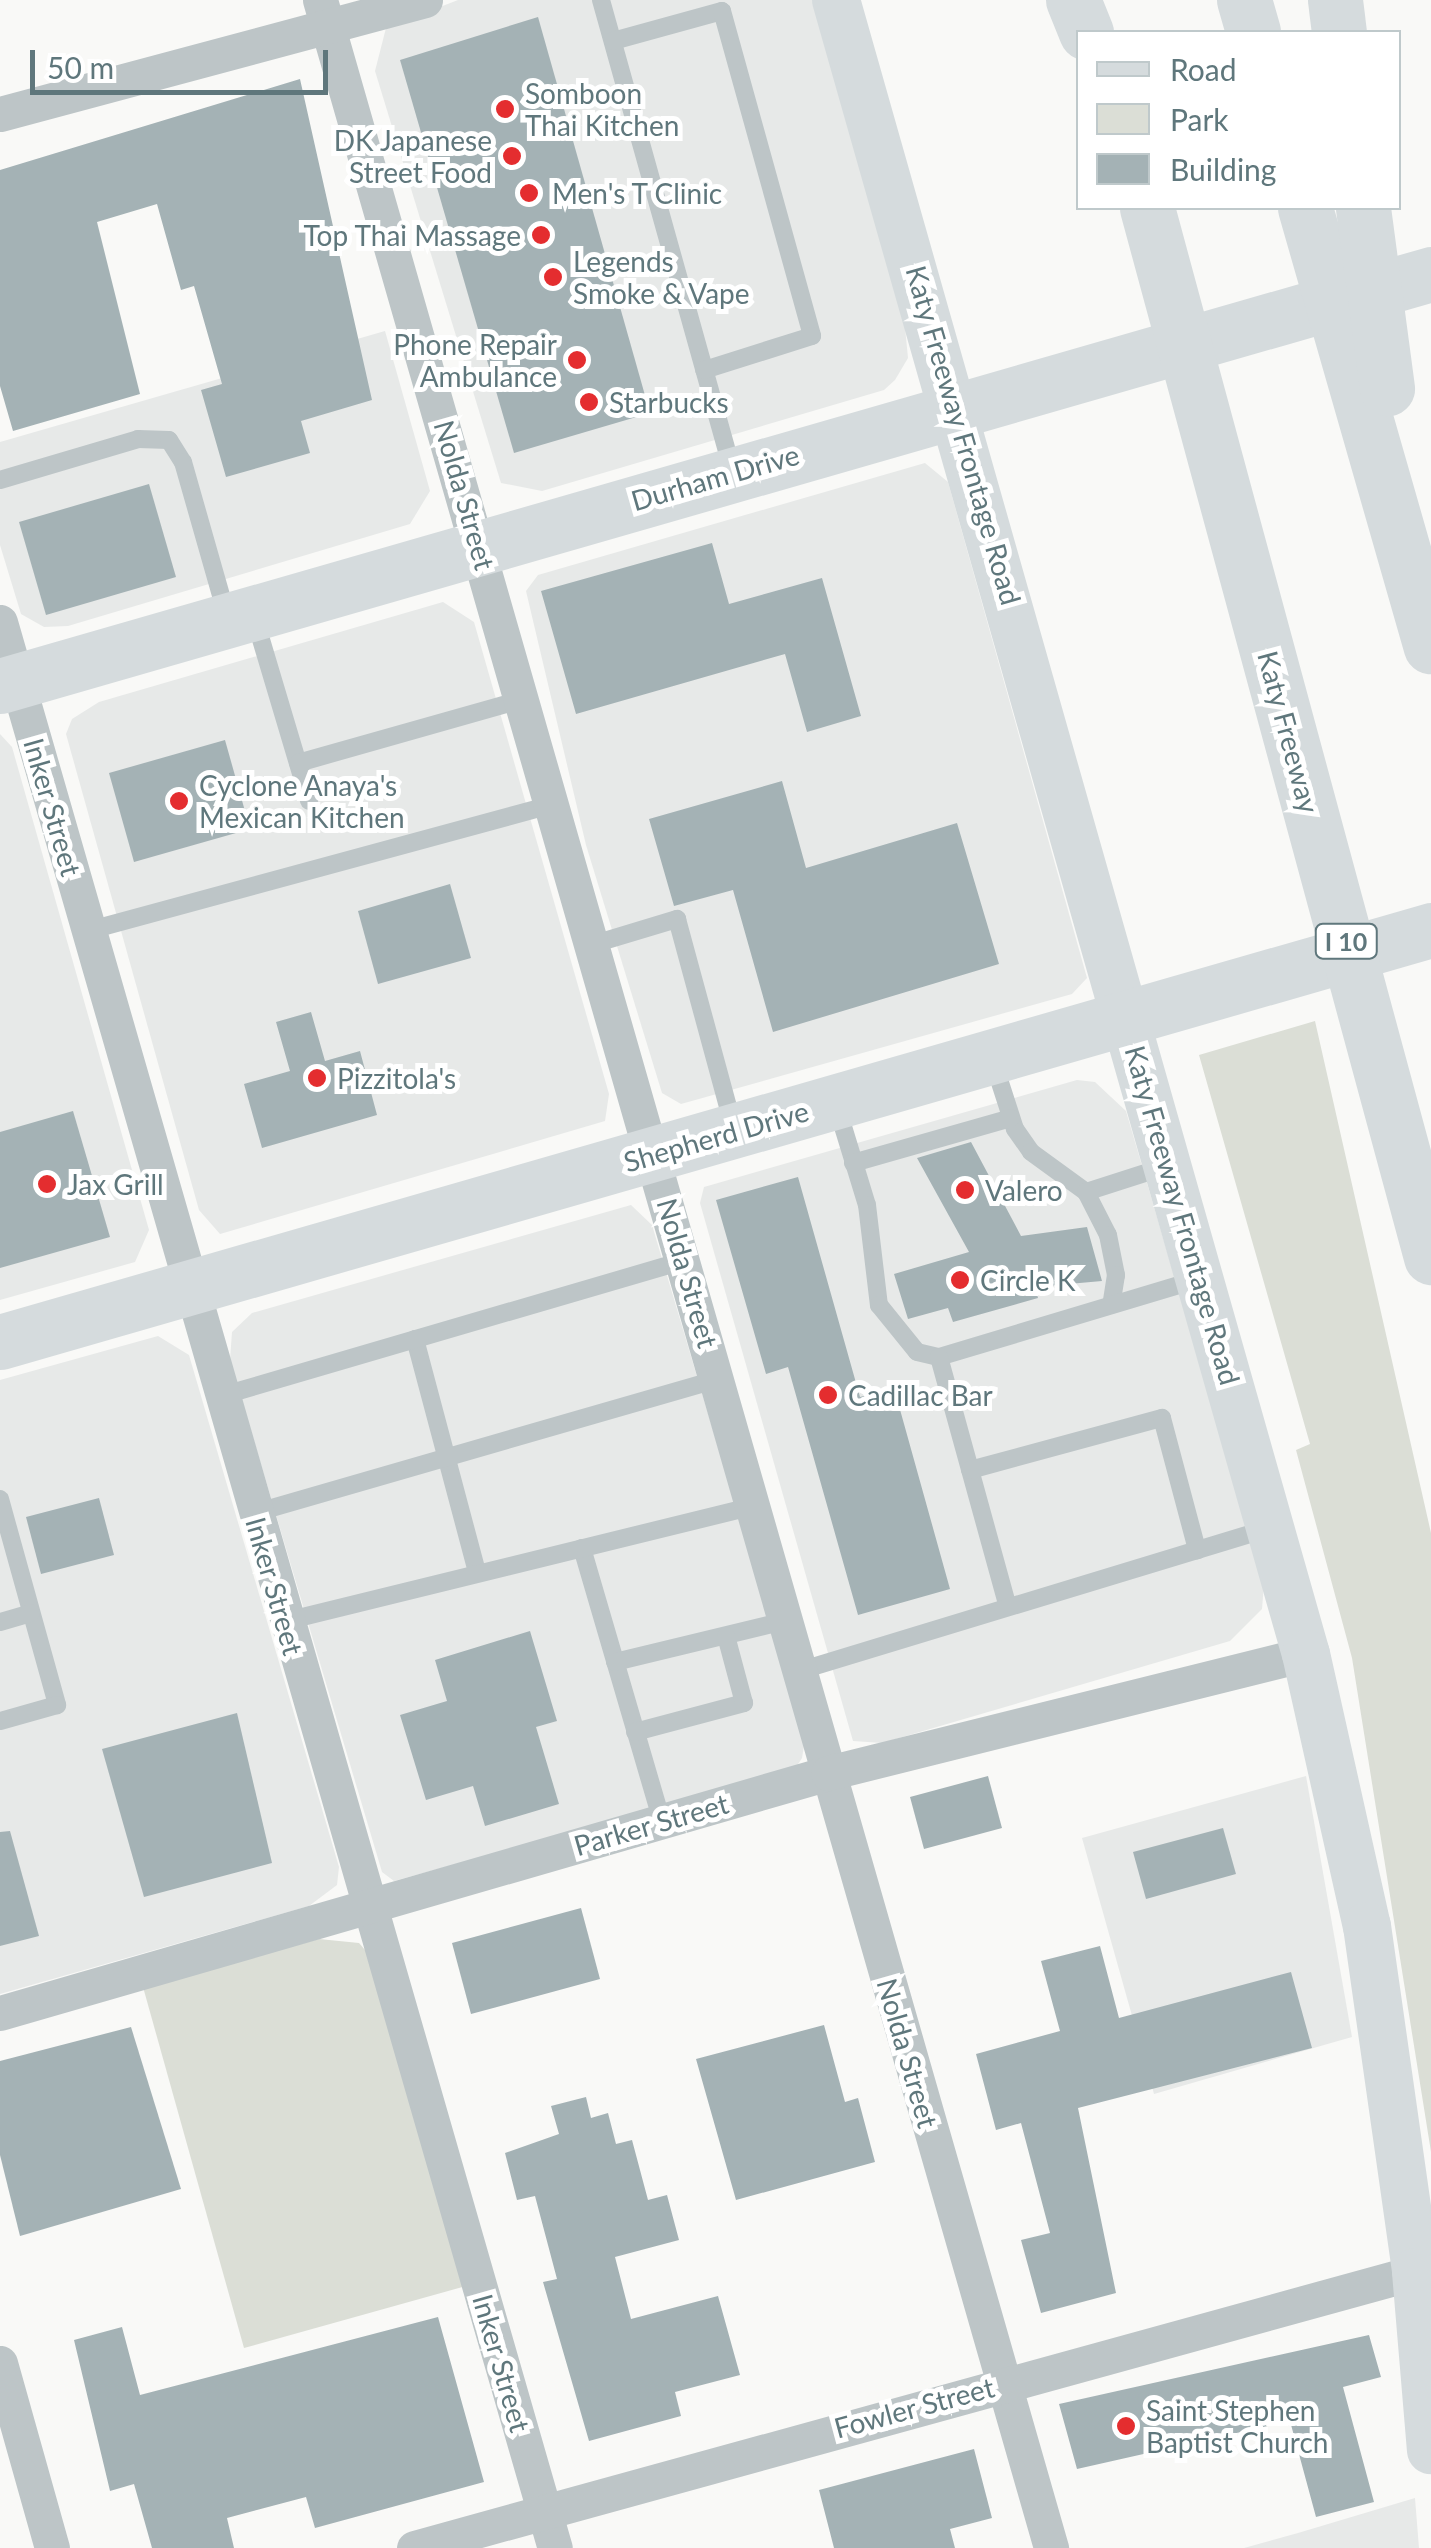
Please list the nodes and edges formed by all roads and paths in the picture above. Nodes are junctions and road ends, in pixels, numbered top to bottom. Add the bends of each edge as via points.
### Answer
1 (426, 0) edge
2 (601, 0) edge
3 (836, 0) edge
4 (1073, 0) edge
5 (1089, 0) edge
6 (1244, 0) edge
7 (1335, 0) edge
8 (324, 14) edge
9 (1085, 30) edge
10 (1097, 30) edge
11 (1252, 30) edge
12 (1339, 30) edge
13 (612, 41) junction
14 (0, 114) edge
15 (1148, 210) edge
16 (1306, 210) edge
17 (1362, 210) edge
18 (1431, 274) edge
19 (704, 370) junction
20 (957, 408) junction
21 (733, 472) junction
22 (0, 480) edge
23 (480, 544) junction
24 (1410, 565) junction
25 (240, 615) junction
26 (0, 622) edge
27 (1431, 646) edge
28 (8, 683) edge
29 (524, 698) junction
30 (298, 763) junction
31 (309, 801) dead end
32 (554, 804) junction
33 (1431, 930) edge
34 (88, 931) junction
35 (594, 944) junction
36 (1129, 1018) junction
37 (992, 1057) junction
38 (835, 1102) junction
39 (1011, 1118) junction
40 (734, 1131) junction
41 (654, 1154) junction
42 (854, 1163) junction
43 (1170, 1165) junction
44 (1086, 1192) junction
45 (1431, 1257) edge
46 (684, 1261) junction
47 (1202, 1278) junction
48 (188, 1288) junction
49 (1111, 1305) junction
50 (415, 1339) junction
51 (0, 1342) edge
52 (938, 1357) junction
53 (717, 1378) junction
54 (220, 1396) junction
55 (446, 1456) junction
56 (970, 1470) junction
57 (0, 1499) edge
58 (753, 1506) junction
59 (254, 1513) junction
60 (1271, 1527) junction
61 (582, 1548) junction
62 (7, 1550) edge
63 (1197, 1550) junction
64 (478, 1572) junction
65 (1008, 1607) junction
66 (32, 1613) junction
67 (285, 1621) junction
68 (0, 1622) edge
69 (785, 1622) junction
70 (726, 1636) junction
71 (1306, 1654) junction
72 (615, 1662) junction
73 (799, 1670) junction
74 (0, 1721) edge
75 (635, 1732) junction
76 (828, 1773) junction
77 (662, 1821) junction
78 (370, 1904) junction
79 (0, 2014) edge
80 (1416, 2272) junction
81 (0, 2364) edge
82 (1002, 2383) junction
83 (1431, 2450) edge
84 (543, 2508) junction
85 (52, 2548) edge
86 (414, 2548) edge
87 (555, 2548) edge
88 (1051, 2548) edge

1 - 8 street
2 - 13 lane
3 - 20 main road, Katy Freeway Frontage Road
4 - 9 main road
5 - 10 main road
6 - 11 main road
7 - 12 main road
8 - 14 street
8 - 23 street, Nolda Street
13 - 19 lane
13 - 19 lane via 722,11 733,49 812,336
15 - 45 main road, Katy Freeway / I 10
16 - 24 main road
17 - 24 main road
18 - 20 main road, Durham Drive
19 - 21 lane
20 - 21 main road, Durham Drive
20 - 36 main road, Katy Freeway Frontage Road
21 - 23 main road, Durham Drive
22 - 25 lane via 138,439 168,440 183,462
23 - 25 main road, Durham Drive
23 - 29 street, Nolda Street
24 - 27 main road
25 - 28 main road, Durham Drive
25 - 30 lane
26 - 28 street, Inker Street
28 - 34 street, Inker Street
29 - 30 lane
29 - 32 street, Nolda Street
30 - 31 lane
32 - 34 lane
32 - 35 street, Nolda Street
33 - 36 main road, Shepherd Drive
34 - 48 street, Inker Street
35 - 40 lane via 676,919
35 - 41 street, Nolda Street
36 - 37 main road, Shepherd Drive
36 - 43 main road, Katy Freeway Frontage Road
37 - 38 main road, Shepherd Drive
37 - 39 lane
38 - 40 main road, Shepherd Drive
38 - 42 lane
39 - 42 lane
39 - 44 lane via 1030,1152
40 - 41 main road, Shepherd Drive
41 - 46 street, Nolda Street
41 - 48 main road, Shepherd Drive
42 - 52 lane via 879,1305 899,1339
43 - 44 lane
43 - 47 main road, Katy Freeway Frontage Road
44 - 49 lane via 1108,1235 1116,1275
46 - 50 lane
46 - 53 street, Nolda Street
47 - 49 lane
47 - 60 main road, Katy Freeway Frontage Road
48 - 51 main road, Shepherd Drive
48 - 54 street, Inker Street
49 - 52 lane
50 - 54 lane
50 - 55 lane
52 - 56 lane
53 - 55 lane
53 - 58 street, Nolda Street
54 - 59 street, Inker Street
55 - 59 lane
55 - 64 lane
56 - 63 lane via 1162,1418
56 - 65 lane
57 - 62 lane
58 - 61 lane
58 - 69 street, Nolda Street
59 - 67 street, Inker Street
60 - 63 lane
60 - 71 main road, Katy Freeway Frontage Road
61 - 64 lane
61 - 72 lane
62 - 66 lane
63 - 65 lane
64 - 67 lane
65 - 73 lane
66 - 68 lane
66 - 74 lane via 57,1705
67 - 78 street, Inker Street
69 - 70 lane
69 - 73 street, Nolda Street
70 - 72 lane
70 - 75 lane via 744,1703
71 - 76 street, Parker Street
71 - 80 main road, Katy Freeway Frontage Road via 1367,1926
72 - 75 lane
73 - 76 street, Nolda Street
75 - 77 lane
76 - 77 street, Parker Street
76 - 82 street, Nolda Street
77 - 78 street, Parker Street
78 - 79 street, Parker Street
78 - 84 street, Inker Street
80 - 82 street, Fowler Street
80 - 83 main road, Katy Freeway Frontage Road
81 - 85 street
82 - 84 street, Fowler Street
82 - 88 street, Nolda Street
84 - 86 street, Fowler Street
84 - 87 street, Inker Street

